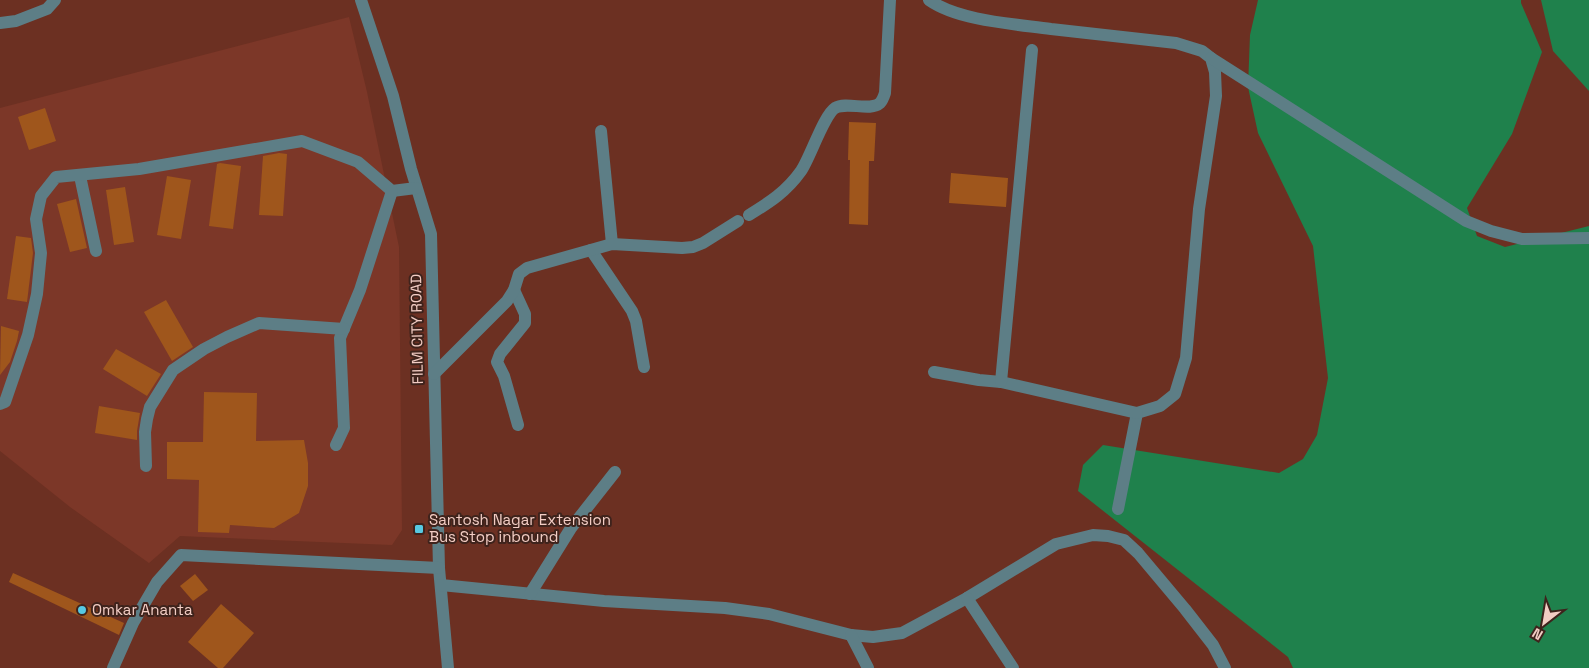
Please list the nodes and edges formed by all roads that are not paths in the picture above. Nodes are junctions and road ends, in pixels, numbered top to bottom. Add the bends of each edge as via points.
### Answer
1 (55, 0) edge
2 (361, 0) edge
3 (890, 0) edge
4 (929, 0) edge
5 (0, 23) edge
6 (1032, 50) dead end
7 (1211, 58) junction
8 (601, 131) dead end
9 (80, 176) junction
10 (416, 188) junction
11 (392, 191) junction
12 (1589, 238) edge
13 (612, 244) junction
14 (591, 250) junction
15 (96, 251) dead end
16 (514, 290) junction
17 (344, 329) junction
18 (644, 367) dead end
19 (934, 372) dead end
20 (434, 374) junction
21 (1001, 382) junction
22 (0, 404) edge
23 (1137, 413) junction
24 (518, 425) dead end
25 (336, 445) dead end
26 (146, 466) dead end
27 (615, 472) dead end
28 (1118, 509) dead end
29 (439, 568) junction
30 (441, 585) junction
31 (530, 594) junction
32 (967, 598) junction
33 (851, 635) junction
34 (113, 668) edge
35 (448, 668) edge
36 (868, 668) edge
37 (1013, 668) edge
38 (1225, 668) edge

1 - 5 street via 47,10 16,22
2 - 10 street, FILM CITY ROAD via 393,96
3 - 13 street via 885,93 881,103 835,108 802,170 780,196 693,247
4 - 7 street via 966,16 1176,43 1202,51
6 - 21 street
7 - 12 street via 1466,221 1522,239
7 - 23 street via 1216,96 1199,209 1186,358 1175,394 1160,406
8 - 13 street
9 - 11 street via 139,169 302,140 358,162
9 - 15 street
9 - 22 street via 56,177 41,196 36,219 41,253 37,294 28,335 5,402
10 - 11 street
10 - 20 street, FILM CITY ROAD via 431,234
11 - 17 street
13 - 14 street
14 - 16 street via 527,268 519,274
14 - 18 street via 632,311
16 - 20 street via 507,301
16 - 24 street via 525,314 525,323 497,362
17 - 25 street via 340,338 344,428
17 - 26 street via 259,323 204,349 173,370 150,407 145,432
19 - 21 street
20 - 29 street, FILM CITY ROAD
21 - 23 street
23 - 28 street
27 - 31 street via 571,528
29 - 30 street, FILM CITY ROAD
29 - 34 street via 181,555 156,582
30 - 31 street
30 - 35 street, FILM CITY ROAD
31 - 33 street via 725,608 769,614
32 - 33 street via 902,633 873,637
32 - 37 street
32 - 38 street via 1056,544 1093,535 1124,540 1207,638
33 - 36 street

